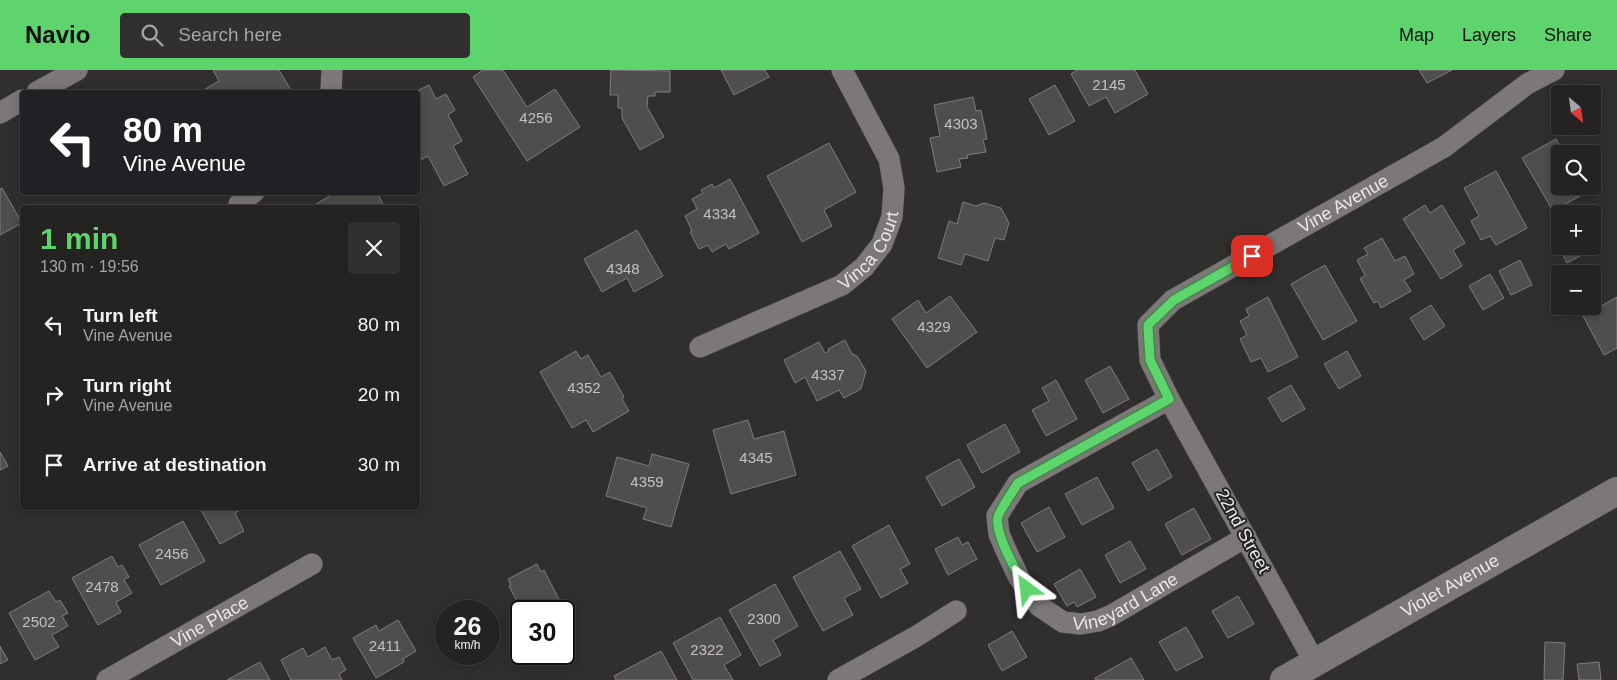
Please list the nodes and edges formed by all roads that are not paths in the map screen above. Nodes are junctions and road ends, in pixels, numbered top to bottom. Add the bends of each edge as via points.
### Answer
1 (76, 70) edge
2 (332, 70) edge
3 (1554, 70) edge
4 (844, 71) edge
5 (40, 90) edge
6 (331, 90) edge
7 (20, 101) edge
8 (0, 113) edge
9 (700, 348) dead end
10 (1169, 399) junction
11 (1617, 491) edge
12 (1246, 537) junction
13 (312, 564) dead end
14 (956, 611) dead end
15 (1315, 663) junction
16 (108, 680) edge
17 (838, 680) edge
18 (1284, 680) edge

1 - 5 street
2 - 6 street
3 - 10 street, Vine Avenue via 1527,84 1444,147 1174,300 1148,325 1150,360
4 - 9 street, Vinca Court via 889,159 894,188 892,217 882,244 864,267 842,285
7 - 8 street
10 - 12 street, 22nd Street
10 - 12 street, Vineyard Lane via 1018,483 998,516 999,534 1020,578 1039,606 1063,622 1081,624 1098,621
11 - 15 street, Violet Avenue
12 - 15 street, 22nd Street
13 - 16 street, Vine Place
14 - 17 street
15 - 18 street, Violet Avenue

